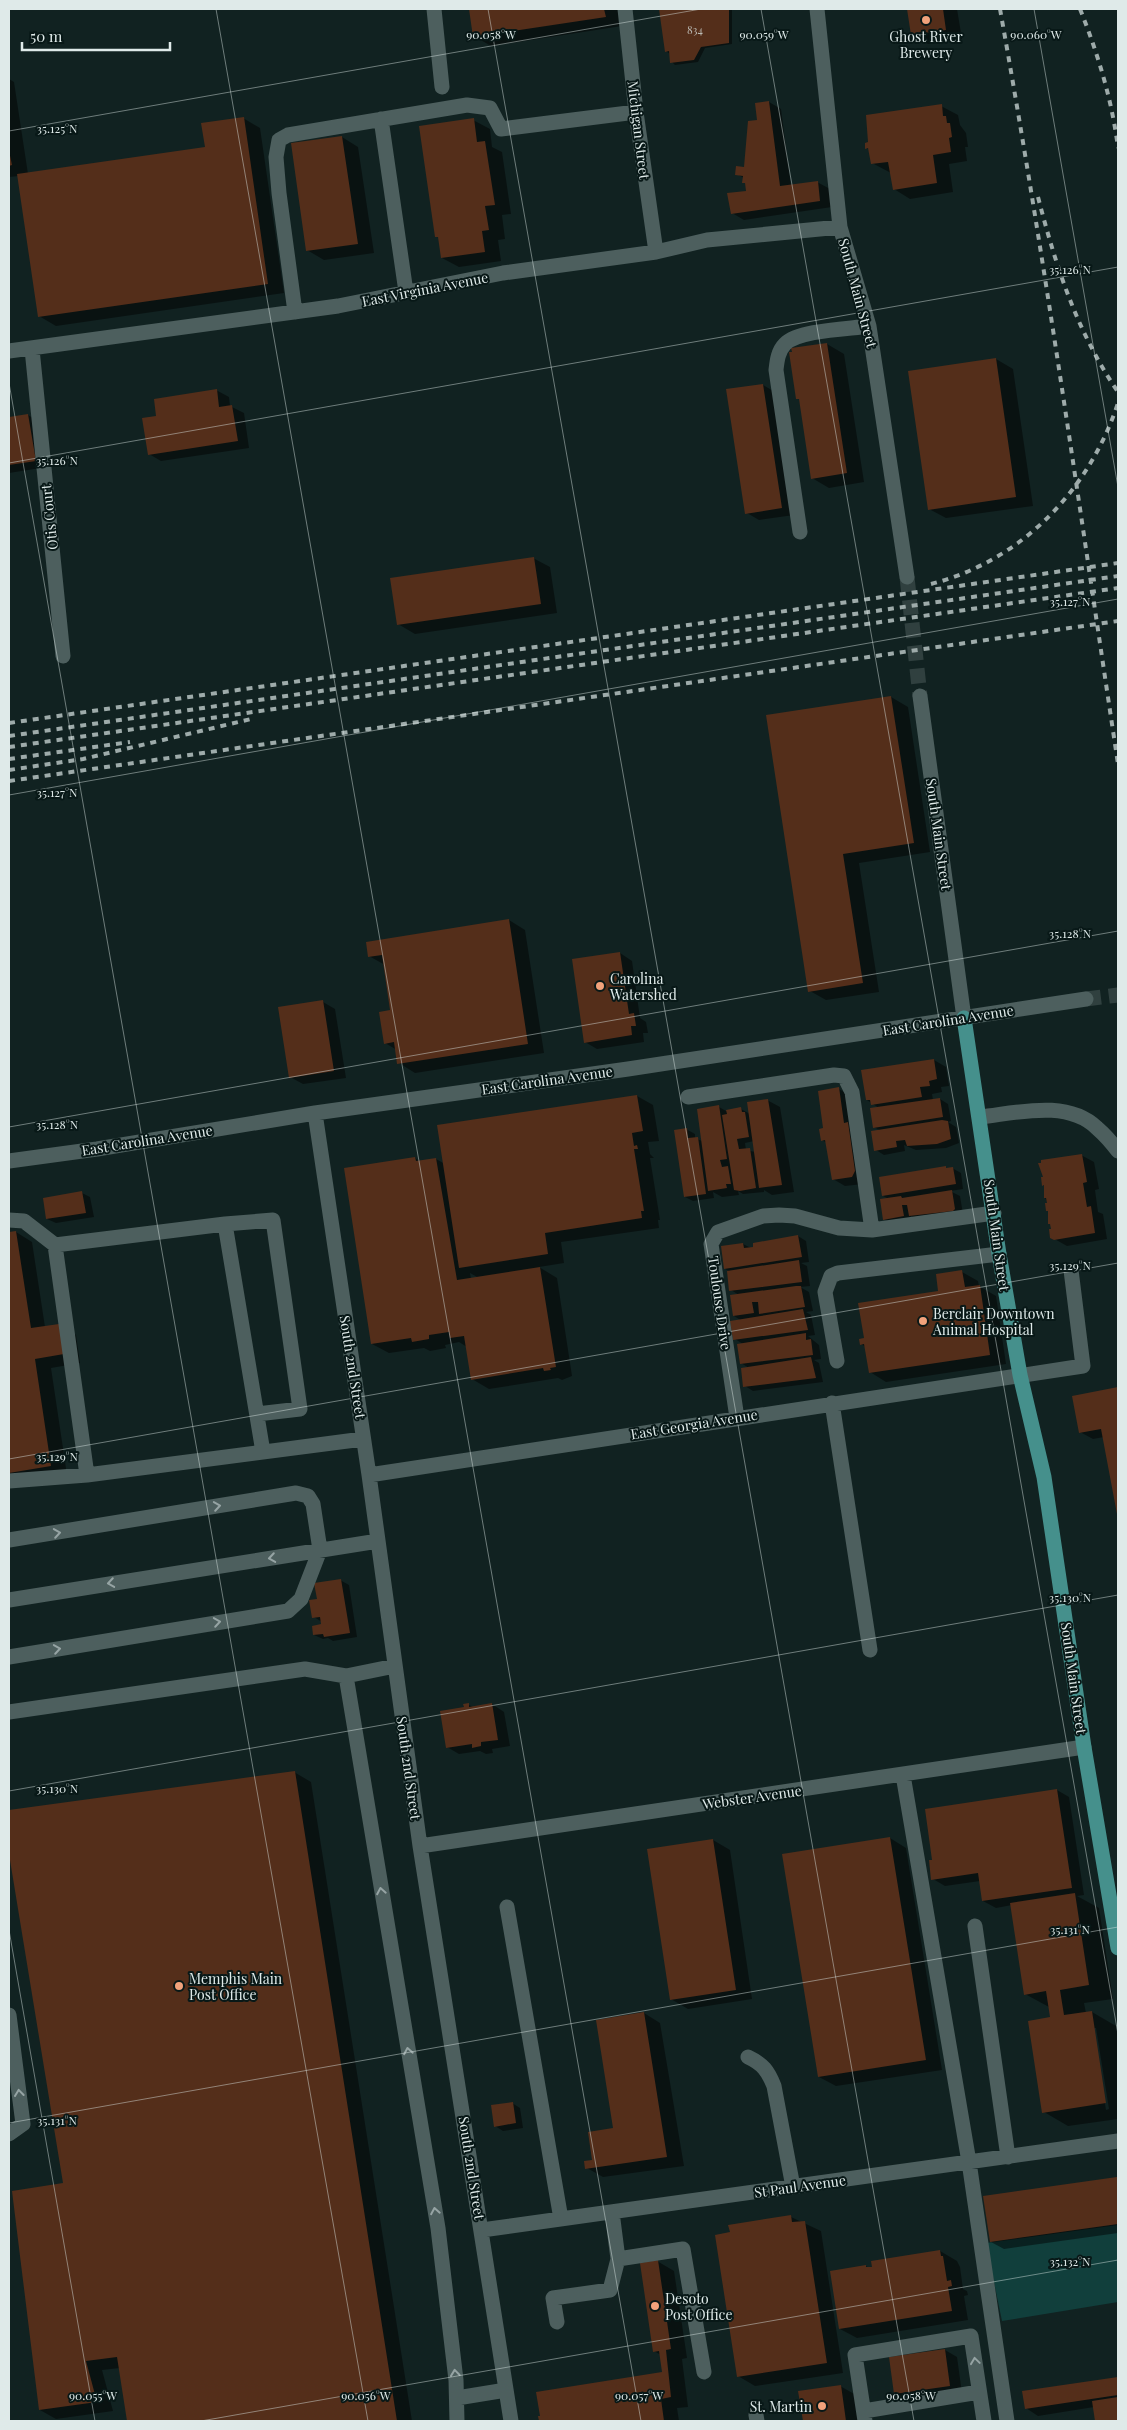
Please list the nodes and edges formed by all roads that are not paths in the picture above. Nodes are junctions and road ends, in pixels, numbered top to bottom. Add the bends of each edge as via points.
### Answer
1 (434, 9) edge
2 (625, 9) edge
3 (817, 9) edge
4 (442, 87) dead end
5 (636, 112) junction
6 (381, 119) junction
7 (840, 227) junction
8 (656, 252) junction
9 (406, 292) junction
10 (296, 312) junction
11 (869, 326) junction
12 (32, 348) junction
13 (9, 351) edge
14 (800, 532) dead end
15 (907, 577) tunnel mouth
16 (63, 656) dead end
17 (920, 696) tunnel mouth
18 (1086, 1000) tunnel mouth
19 (964, 1018) junction
20 (688, 1097) dead end
21 (315, 1113) junction
22 (980, 1117) junction
23 (1118, 1151) edge
24 (9, 1160) edge
25 (994, 1213) junction
26 (9, 1220) edge
27 (225, 1224) junction
28 (872, 1230) junction
29 (55, 1245) junction
30 (999, 1254) junction
31 (1071, 1270) dead end
32 (837, 1361) dead end
33 (1020, 1375) junction
34 (832, 1403) junction
35 (257, 1414) junction
36 (737, 1418) junction
37 (364, 1439) junction
38 (263, 1452) junction
39 (88, 1475) junction
40 (369, 1476) junction
41 (9, 1481) edge
42 (9, 1540) edge
43 (378, 1541) junction
44 (320, 1550) junction
45 (9, 1600) edge
46 (870, 1650) dead end
47 (9, 1656) edge
48 (395, 1666) junction
49 (346, 1676) junction
50 (9, 1712) edge
51 (1084, 1747) junction
52 (903, 1774) junction
53 (420, 1846) junction
54 (507, 1907) dead end
55 (975, 1926) dead end
56 (1118, 1948) edge
57 (9, 2015) edge
58 (748, 2057) dead end
59 (9, 2134) edge
60 (1118, 2141) edge
61 (1008, 2157) junction
62 (969, 2162) junction
63 (792, 2188) junction
64 (612, 2212) junction
65 (561, 2219) junction
66 (482, 2230) junction
67 (618, 2259) junction
68 (557, 2322) dead end
69 (704, 2372) dead end
70 (506, 2390) junction
71 (979, 2392) junction
72 (457, 2398) junction
73 (864, 2416) edge
74 (457, 2421) edge
75 (511, 2421) edge
76 (984, 2421) edge
77 (1008, 2421) edge

1 - 4 street
2 - 5 street, Michigan Street
3 - 7 street, South Main Street
5 - 6 street via 501,129 490,108 467,105
5 - 8 street, Michigan Street
6 - 9 street
6 - 10 street via 288,135 278,140 279,193
7 - 8 street, East Virginia Avenue via 707,240
7 - 11 street, South Main Street
8 - 9 street, East Virginia Avenue via 504,273
9 - 10 street, East Virginia Avenue
10 - 12 street, East Virginia Avenue
11 - 14 street via 796,337 778,355 776,370
11 - 15 street, South Main Street
12 - 13 street, East Virginia Avenue
12 - 16 street, Otis Court
17 - 19 street, South Main Street
18 - 19 street, East Carolina Avenue
19 - 21 street, East Carolina Avenue
19 - 22 main road, South Main Street
20 - 28 street via 844,1076 852,1092
21 - 24 street, East Carolina Avenue
21 - 37 street, South 2nd Street
22 - 23 street via 1058,1111 1079,1116 1097,1127
22 - 25 main road, South Main Street
25 - 28 street, Toulouse Drive
25 - 30 main road, South Main Street
26 - 29 street via 24,1221
27 - 29 street
27 - 35 street
27 - 35 street via 273,1220 300,1409
28 - 36 street, Toulouse Drive via 839,1228 779,1215 755,1218 718,1232 711,1244
29 - 39 street
30 - 32 street via 831,1276 825,1292
30 - 33 main road, South Main Street
31 - 33 street, East Georgia Avenue via 1083,1366
33 - 34 street, East Georgia Avenue
33 - 51 main road, South Main Street via 1044,1477
34 - 36 street, East Georgia Avenue
34 - 46 street
35 - 38 street
36 - 40 street, East Georgia Avenue
37 - 38 street
37 - 40 street, South 2nd Street
38 - 39 street
39 - 41 street
40 - 43 street, South 2nd Street
42 -> 44 street via 296,1493 308,1496 312,1504
43 - 44 street
43 - 48 street, South 2nd Street
44 -> 45 street
47 -> 44 street via 288,1611 301,1599
48 - 49 street
48 - 53 street, South 2nd Street
49 - 50 street via 305,1669
72 -> 49 street via 438,2228
51 - 52 street, Webster Avenue
51 - 56 main road, South Main Street
52 - 53 street, Webster Avenue
52 - 62 street
53 - 66 street, South 2nd Street
54 - 65 street
55 - 61 street
59 -> 57 street via 23,2124
58 - 63 street via 760,2062 774,2086
60 - 61 street, St Paul Avenue
61 - 62 street, St Paul Avenue
62 - 63 street, St Paul Avenue
62 - 77 street
63 - 64 street, St Paul Avenue
64 - 65 street, St Paul Avenue
64 - 67 street
65 - 66 street, St Paul Avenue
66 - 70 street, South 2nd Street
67 - 68 street via 610,2290 553,2298
67 - 69 street via 683,2249
70 - 72 street
70 - 75 street, South 2nd Street
71 - 73 street
71 -> 73 street via 971,2336 855,2355
71 - 76 street
72 - 74 street

